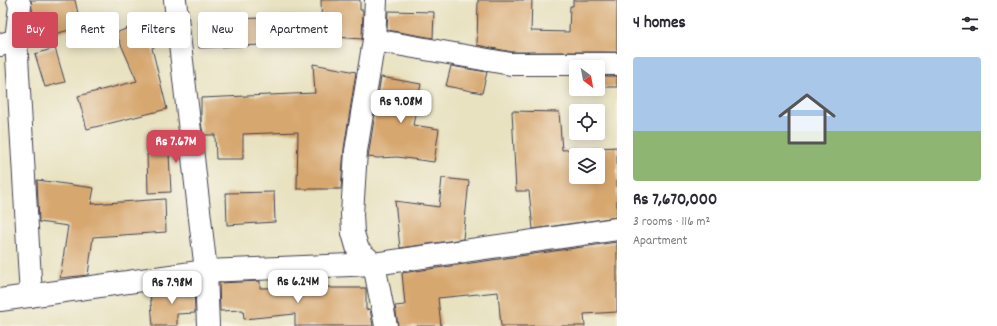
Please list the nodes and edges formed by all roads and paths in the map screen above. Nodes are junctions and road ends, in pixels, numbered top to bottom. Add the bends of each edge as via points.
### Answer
1 (18, 0) edge
2 (175, 0) edge
3 (376, 0) edge
4 (374, 40) junction
5 (8, 43) edge
6 (617, 64) edge
7 (617, 229) edge
8 (374, 264) junction
9 (206, 271) junction
10 (31, 296) junction
11 (0, 300) edge
12 (208, 326) edge
13 (386, 326) edge

1 - 5 street via 20,6
2 - 9 street
3 - 4 street
4 - 6 street via 511,64
4 - 8 street via 356,151 352,233 358,250
5 - 10 street
7 - 8 street
8 - 9 street
8 - 13 street
9 - 10 street
9 - 12 street
10 - 11 street

